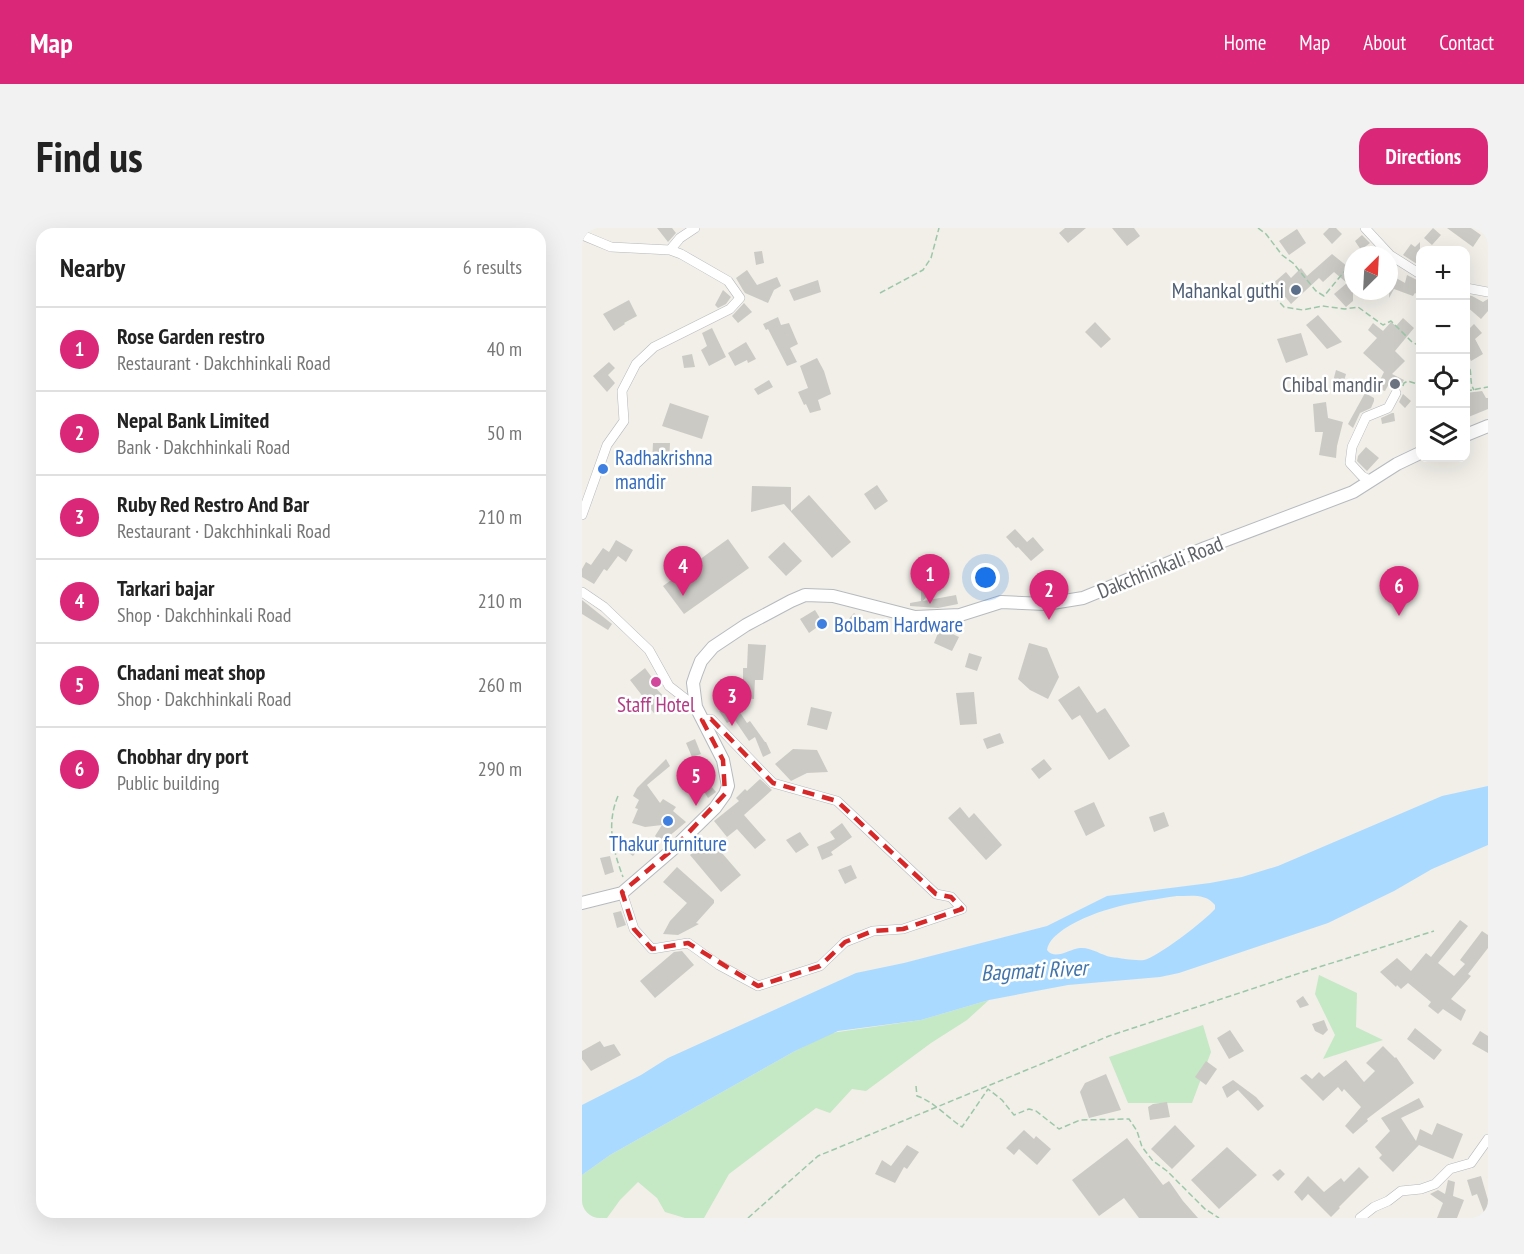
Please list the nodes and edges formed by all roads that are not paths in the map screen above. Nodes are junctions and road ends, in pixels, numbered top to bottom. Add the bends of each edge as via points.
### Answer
1 (695, 228) edge
2 (1365, 228) edge
3 (582, 235) edge
4 (670, 250) junction
5 (1416, 271) edge
6 (1470, 289) edge
7 (1488, 292) edge
8 (1396, 393) road end
9 (1488, 426) edge
10 (1470, 433) edge
11 (1416, 455) edge
12 (1371, 481) junction
13 (582, 515) edge
14 (582, 592) edge
15 (696, 707) junction
16 (702, 720) junction
17 (625, 891) junction
18 (582, 903) edge
19 (1488, 1139) edge
20 (1360, 1218) edge

1 - 4 street
2 - 5 street via 1390,255
3 - 4 street via 611,247
4 - 13 street via 723,277 740,297 730,309 654,347 636,364 622,391 624,421 607,445
6 - 7 street
8 - 12 street via 1388,408 1366,417 1352,447 1350,463
9 - 10 main road
11 - 12 main road, Dakchhinkali Road
12 - 15 main road, Dakchhinkali Road via 1353,492 1083,598 1046,604 1001,602 960,615 915,617 833,596 805,595 713,647 701,661 693,683
14 - 15 street via 649,650 669,686
15 - 16 main road, Dakchhinkali Road
16 - 17 main road, Dakchhinkali Road via 723,760 728,786 725,794 672,850
16 - 17 street via 711,719 773,783 837,801 936,894 951,897 962,909 903,929 873,931 845,942 820,966 758,986 688,943 652,949 634,929
17 - 18 main road, Dakchhinkali Road
19 - 20 street via 1471,1163 1450,1169 1434,1184 1401,1191

